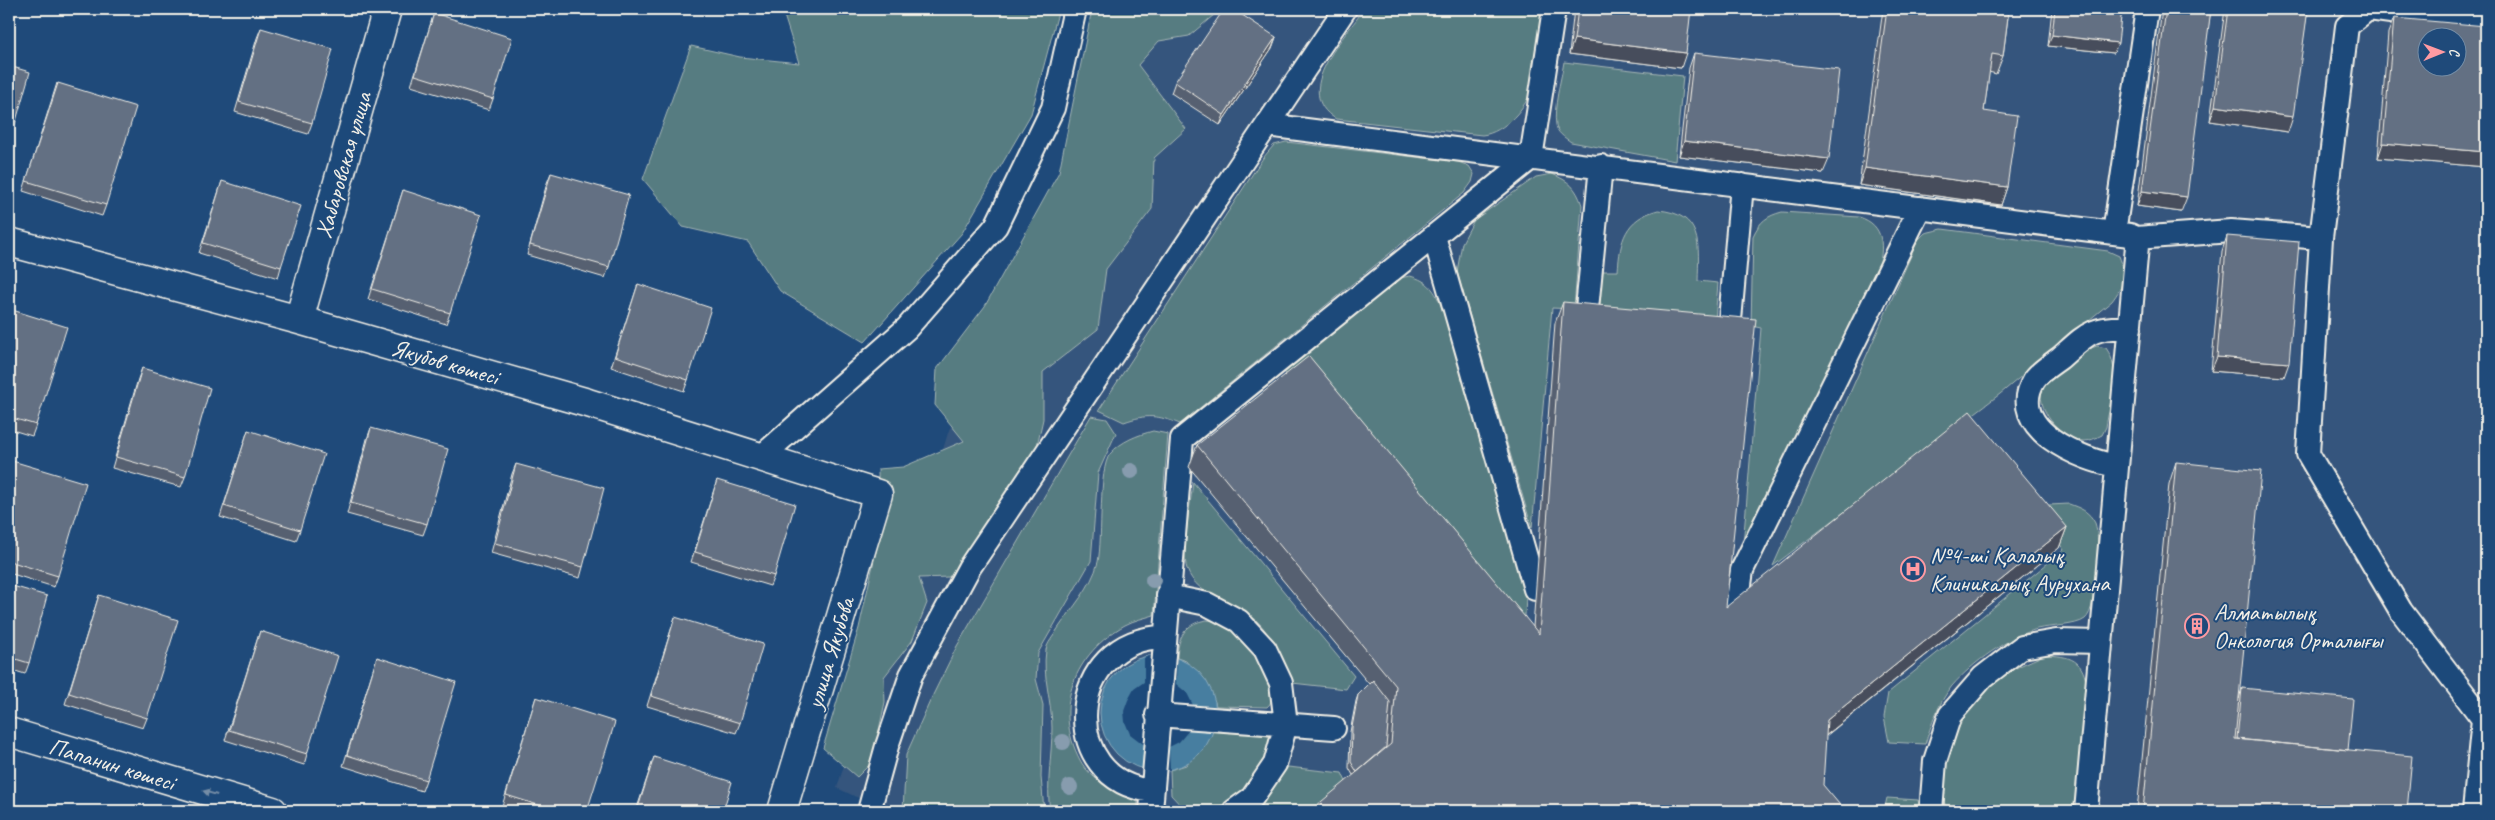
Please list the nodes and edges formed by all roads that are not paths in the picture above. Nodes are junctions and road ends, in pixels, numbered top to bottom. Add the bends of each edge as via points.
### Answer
1 (387, 9) edge
2 (1075, 9) edge
3 (1345, 9) edge
4 (1554, 9) edge
5 (2148, 9) edge
6 (2369, 9) edge
7 (2486, 26) edge
8 (1267, 125) junction
9 (1531, 158) junction
10 (1601, 166) junction
11 (1742, 185) junction
12 (1920, 208) junction
13 (2114, 233) junction
14 (1434, 236) junction
15 (2136, 238) junction
16 (2321, 238) junction
17 (9, 242) edge
18 (1587, 309) edge
19 (298, 320) junction
20 (1730, 320) edge
21 (2130, 328) junction
22 (761, 457) junction
23 (2118, 466) junction
24 (878, 494) joint
25 (1535, 589) dead end
26 (1168, 596) junction
27 (1736, 614) edge
28 (2101, 642) junction
29 (1163, 646) junction
30 (1157, 715) junction
31 (1286, 724) junction
32 (1334, 728) dead end
33 (9, 732) edge
34 (1152, 791) edge
35 (2479, 801) edge
36 (273, 811) edge
37 (782, 811) edge
38 (869, 811) edge
39 (1234, 811) edge
40 (1931, 811) edge
41 (2086, 811) edge

1 - 19 street, Хабаровская улица
2 - 22 lane via 1053,108 996,226 907,328
3 - 8 lane
4 - 9 lane
5 - 13 lane
6 - 7 lane
6 - 16 lane via 2347,26
8 - 9 lane
8 - 38 lane via 969,568 911,675
9 - 10 lane
9 - 14 lane
10 - 11 lane
10 - 18 lane
11 - 12 lane
11 - 20 lane
12 - 13 lane
12 - 27 lane via 1742,570
13 - 15 lane
14 - 25 lane
14 - 26 lane via 1182,439
15 - 16 lane via 2231,231
15 - 21 lane
16 - 35 lane via 2308,454 2401,611 2483,718
17 - 19 street, Якубов көшесі
19 - 22 street, Якубов көшесі via 588,403
21 - 23 lane
21 - 23 lane via 2108,327 2088,333 2034,379 2028,396 2030,415 2050,438 2094,462
22 - 24 street, Якубов көшесі
23 - 28 lane
24 - 37 street, улица Якубова
26 - 29 lane
26 - 31 lane via 1207,604 1239,621 1265,649 1281,683
28 - 40 lane via 2056,641 2022,647 1982,678 1950,715 1934,761
28 - 41 lane
29 - 30 lane
29 - 34 lane via 1132,643 1111,656 1094,677 1084,702 1085,729 1094,754 1112,775 1136,789
30 - 31 lane
30 - 34 lane
31 - 32 lane
31 - 39 lane via 1275,764 1252,798
36 -> 33 street, Папанин көшесі

